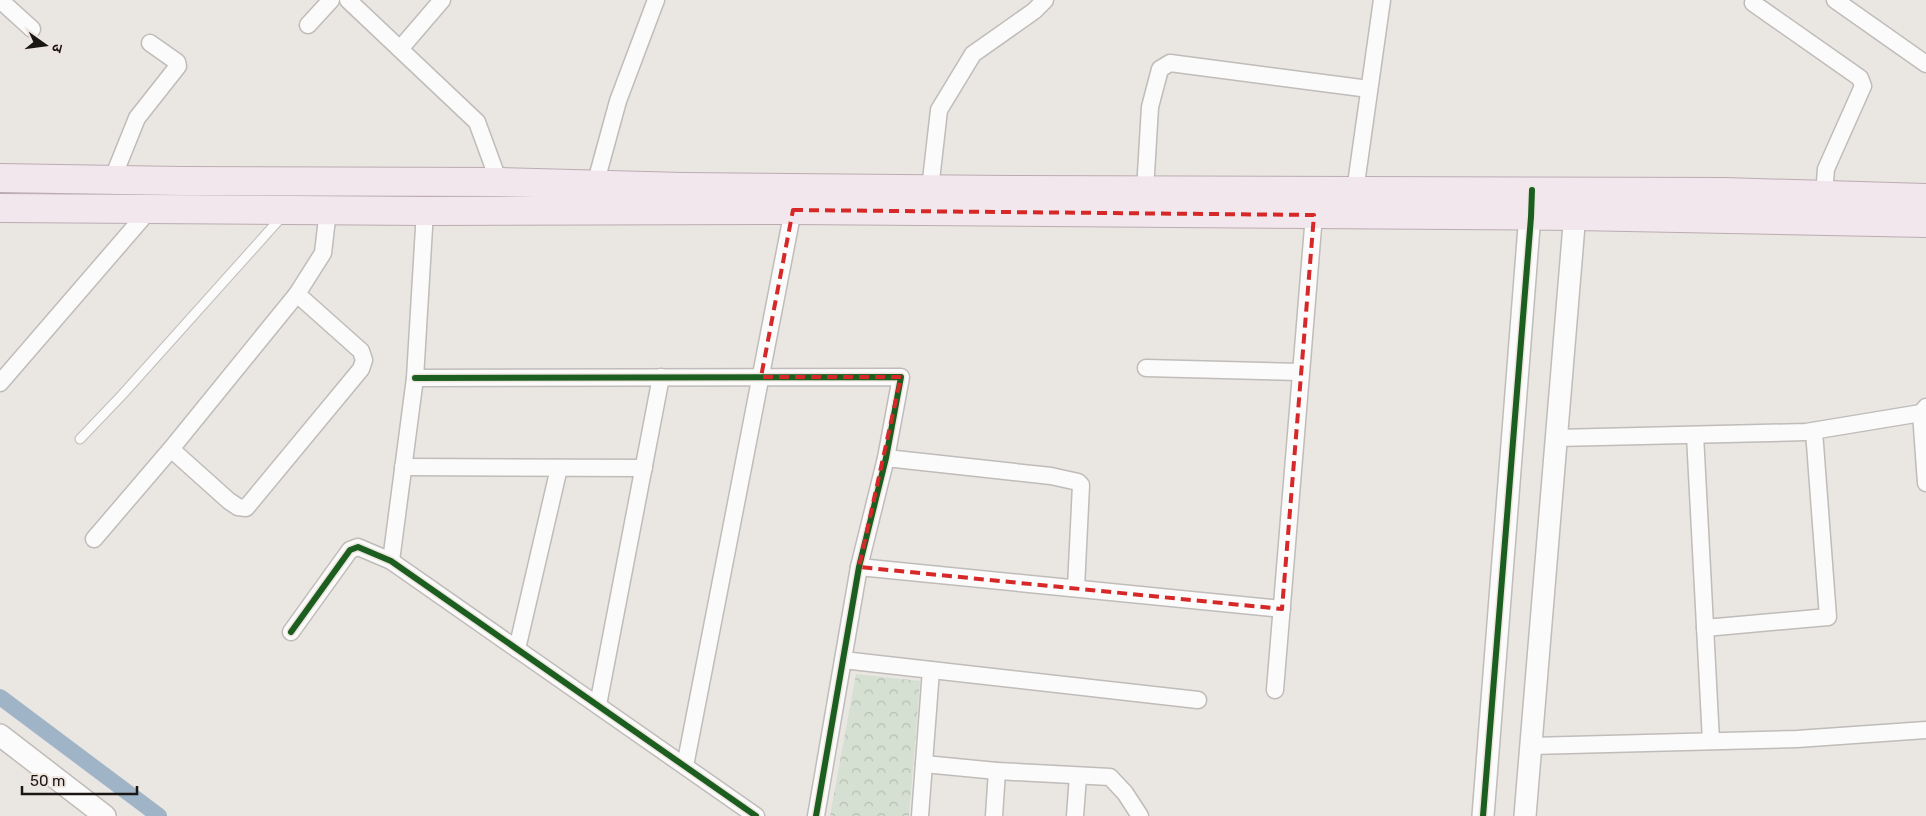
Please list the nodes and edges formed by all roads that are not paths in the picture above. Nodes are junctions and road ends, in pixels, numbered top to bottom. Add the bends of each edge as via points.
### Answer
1 (332, 0) edge
2 (348, 0) edge
3 (442, 0) edge
4 (1045, 0) edge
5 (1382, 0) edge
6 (1755, 0) edge
7 (1835, 0) edge
8 (2, 1) edge
9 (651, 2) edge
10 (308, 25) dead end
11 (32, 30) dead end
12 (150, 43) dead end
13 (400, 49) junction
14 (1926, 64) edge
15 (1370, 89) junction
16 (0, 178) edge
17 (112, 180) junction
18 (499, 182) junction
19 (595, 185) junction
20 (930, 189) junction
21 (1145, 190) junction
22 (1532, 190) junction
23 (1355, 191) junction
24 (1824, 195) junction
25 (1926, 198) edge
26 (1576, 204) junction
27 (0, 208) edge
28 (151, 208) junction
29 (278, 209) junction
30 (328, 210) junction
31 (793, 210) junction
32 (425, 211) junction
33 (1314, 215) junction
34 (1531, 217) junction
35 (1926, 223) edge
36 (297, 294) junction
37 (1146, 368) dead end
38 (1300, 372) junction
39 (662, 377) junction
40 (761, 377) junction
41 (415, 378) junction
42 (0, 383) edge
43 (1924, 410) edge
44 (1814, 431) junction
45 (1695, 435) junction
46 (1557, 438) junction
47 (80, 439) dead end
48 (171, 449) junction
49 (886, 458) junction
50 (403, 468) junction
51 (559, 468) junction
52 (644, 468) junction
53 (1926, 483) edge
54 (94, 539) dead end
55 (391, 561) junction
56 (859, 567) junction
57 (1076, 588) junction
58 (1282, 609) junction
59 (1705, 628) junction
60 (291, 632) dead end
61 (517, 649) junction
62 (843, 660) junction
63 (931, 670) junction
64 (1276, 690) dead end
65 (1198, 700) dead end
66 (598, 705) junction
67 (1926, 730) edge
68 (0, 734) edge
69 (1712, 741) junction
70 (1531, 746) junction
71 (924, 764) junction
72 (685, 766) junction
73 (997, 771) junction
74 (1078, 776) junction
75 (105, 816) edge
76 (756, 816) edge
77 (816, 816) edge
78 (920, 816) edge
79 (994, 816) edge
80 (1075, 816) edge
81 (1140, 816) edge
82 (1483, 816) edge
83 (1525, 816) edge

1 - 10 street
2 - 13 street
3 - 13 street
4 - 20 street via 973,54 939,110
5 - 15 street
6 - 24 street via 1754,3 1860,78 1863,86 1826,168
7 - 14 street
8 - 11 street
9 - 19 street via 618,101
12 - 17 street via 178,66 137,118
13 - 18 street via 477,122
15 - 21 street via 1170,63 1160,70 1150,107
15 - 23 street
16 - 17 highway
17 - 18 highway
18 - 19 highway
19 - 20 highway
20 - 21 highway
21 - 23 highway
22 - 23 highway
22 - 26 highway
22 - 34 street
24 - 25 highway
24 - 26 highway via 1724,192
26 - 34 highway
26 - 35 highway
26 - 46 street
27 - 28 highway
28 - 29 highway
28 - 42 street
29 - 30 highway
29 - 47 lane via 278,221
30 - 32 highway
30 - 36 street via 323,253
31 - 32 highway
31 - 33 highway
31 - 40 street
32 - 41 street
33 - 34 highway
33 - 38 street
34 - 82 street
36 - 48 street
36 - 48 street via 361,351 362,369 246,508 229,501
37 - 38 street
38 - 58 street
39 - 40 street
39 - 41 street
39 - 52 street
40 - 49 street via 901,377
40 - 72 street
41 - 50 street
43 - 44 street
43 - 53 street
44 - 45 street
44 - 59 street via 1828,617
45 - 46 street
45 - 59 street
46 - 70 street
48 - 54 street
49 - 56 street
49 - 57 street via 1078,482 1081,500
50 - 51 street
50 - 55 street
51 - 52 street
51 - 61 street
52 - 66 street
55 - 60 street via 358,547 350,550
55 - 61 street
56 - 57 street
56 - 62 street
57 - 58 street
58 - 64 street
59 - 69 street
61 - 66 street
62 - 63 street
62 - 77 street
63 - 65 street
63 - 71 street
66 - 72 street
67 - 69 street
68 - 75 street
69 - 70 street
70 - 83 street
71 - 73 street
71 - 78 street
72 - 76 street
73 - 74 street
73 - 79 street
74 - 80 street
74 - 81 street via 1110,777

